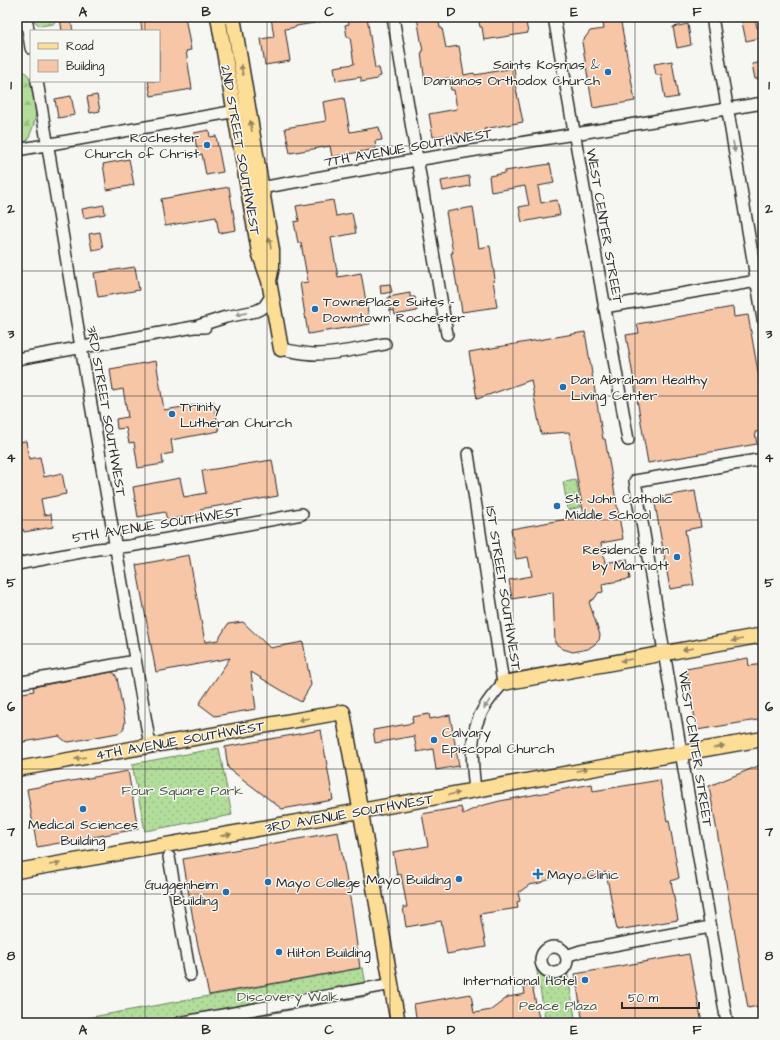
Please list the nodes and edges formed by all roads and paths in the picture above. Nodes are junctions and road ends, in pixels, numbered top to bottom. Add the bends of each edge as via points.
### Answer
1 (26, 17) edge
2 (218, 17) edge
3 (233, 17) edge
4 (393, 17) edge
5 (554, 17) edge
6 (712, 17) edge
7 (30, 42) edge
8 (36, 82) edge
9 (763, 103) edge
10 (248, 109) junction
11 (727, 109) junction
12 (234, 111) junction
13 (574, 133) junction
14 (47, 145) junction
15 (17, 150) edge
16 (416, 160) junction
17 (254, 189) junction
18 (760, 280) edge
19 (271, 288) junction
20 (604, 307) junction
21 (763, 319) edge
22 (194, 327) junction
23 (205, 327) dead end
24 (447, 334) dead end
25 (385, 344) dead end
26 (81, 347) junction
27 (281, 349) joint
28 (17, 359) edge
29 (628, 440) dead end
30 (468, 454) dead end
31 (763, 459) edge
32 (302, 514) dead end
33 (115, 547) junction
34 (17, 564) edge
35 (763, 635) edge
36 (664, 653) junction
37 (135, 661) junction
38 (17, 683) edge
39 (503, 683) junction
40 (763, 739) edge
41 (150, 746) junction
42 (681, 754) junction
43 (17, 769) edge
44 (475, 790) junction
45 (360, 811) junction
46 (169, 858) dead end
47 (17, 871) edge
48 (710, 926) junction
49 (566, 956) dead end
50 (190, 975) dead end
51 (392, 984) junction
52 (199, 1021) edge
53 (179, 1023) edge
54 (398, 1023) edge
55 (727, 1023) edge

1 - 7 street
2 - 12 main road, 2ND STREET SOUTHWEST
10 -> 3 main road, 2ND STREET SOUTHWEST
4 - 16 street
5 - 13 street, WEST CENTER STREET
6 - 11 street
8 - 14 street, 3RD STREET SOUTHWEST
9 - 11 street, 7TH AVENUE SOUTHWEST
10 - 12 street
17 -> 10 main road, 2ND STREET SOUTHWEST
11 - 13 street, 7TH AVENUE SOUTHWEST
11 -> 18 street
12 - 14 street
12 - 17 main road, 2ND STREET SOUTHWEST
13 - 16 street, 7TH AVENUE SOUTHWEST
13 - 20 street, WEST CENTER STREET
14 - 15 street
14 - 26 street, 3RD STREET SOUTHWEST
16 - 17 street, 7TH AVENUE SOUTHWEST
16 - 24 street
17 - 19 main road, 2ND STREET SOUTHWEST via 272,250
18 - 20 street
18 - 21 street
19 -> 22 street via 264,307
19 - 27 main road, 2ND STREET SOUTHWEST
20 - 29 street, WEST CENTER STREET
22 - 23 street
22 - 26 street
25 - 27 street via 318,354
26 - 28 street
26 - 33 street, 3RD STREET SOUTHWEST
30 - 39 street, 1ST STREET SOUTHWEST
31 - 36 street, WEST CENTER STREET via 635,481
32 - 33 street, 5TH AVENUE SOUTHWEST
33 - 34 street, 5TH AVENUE SOUTHWEST
33 - 37 street, 3RD STREET SOUTHWEST
35 -> 36 main road
36 -> 39 main road
36 - 42 street, WEST CENTER STREET
37 - 38 street
37 - 41 street, 3RD STREET SOUTHWEST
39 -> 44 street, 1ST STREET SOUTHWEST via 483,709 475,728 472,750
42 -> 40 main road, 3RD AVENUE SOUTHWEST
41 -> 43 main road, 4TH AVENUE SOUTHWEST
45 -> 41 main road, 4TH AVENUE SOUTHWEST via 343,712
44 -> 42 main road, 3RD AVENUE SOUTHWEST
42 - 48 street, WEST CENTER STREET
45 -> 44 main road, 3RD AVENUE SOUTHWEST
47 -> 45 main road, 3RD AVENUE SOUTHWEST
45 - 51 main road
46 - 50 street
48 - 49 street via 581,950
48 - 55 street, WEST CENTER STREET
51 - 52 street
51 - 54 main road
52 - 53 street

